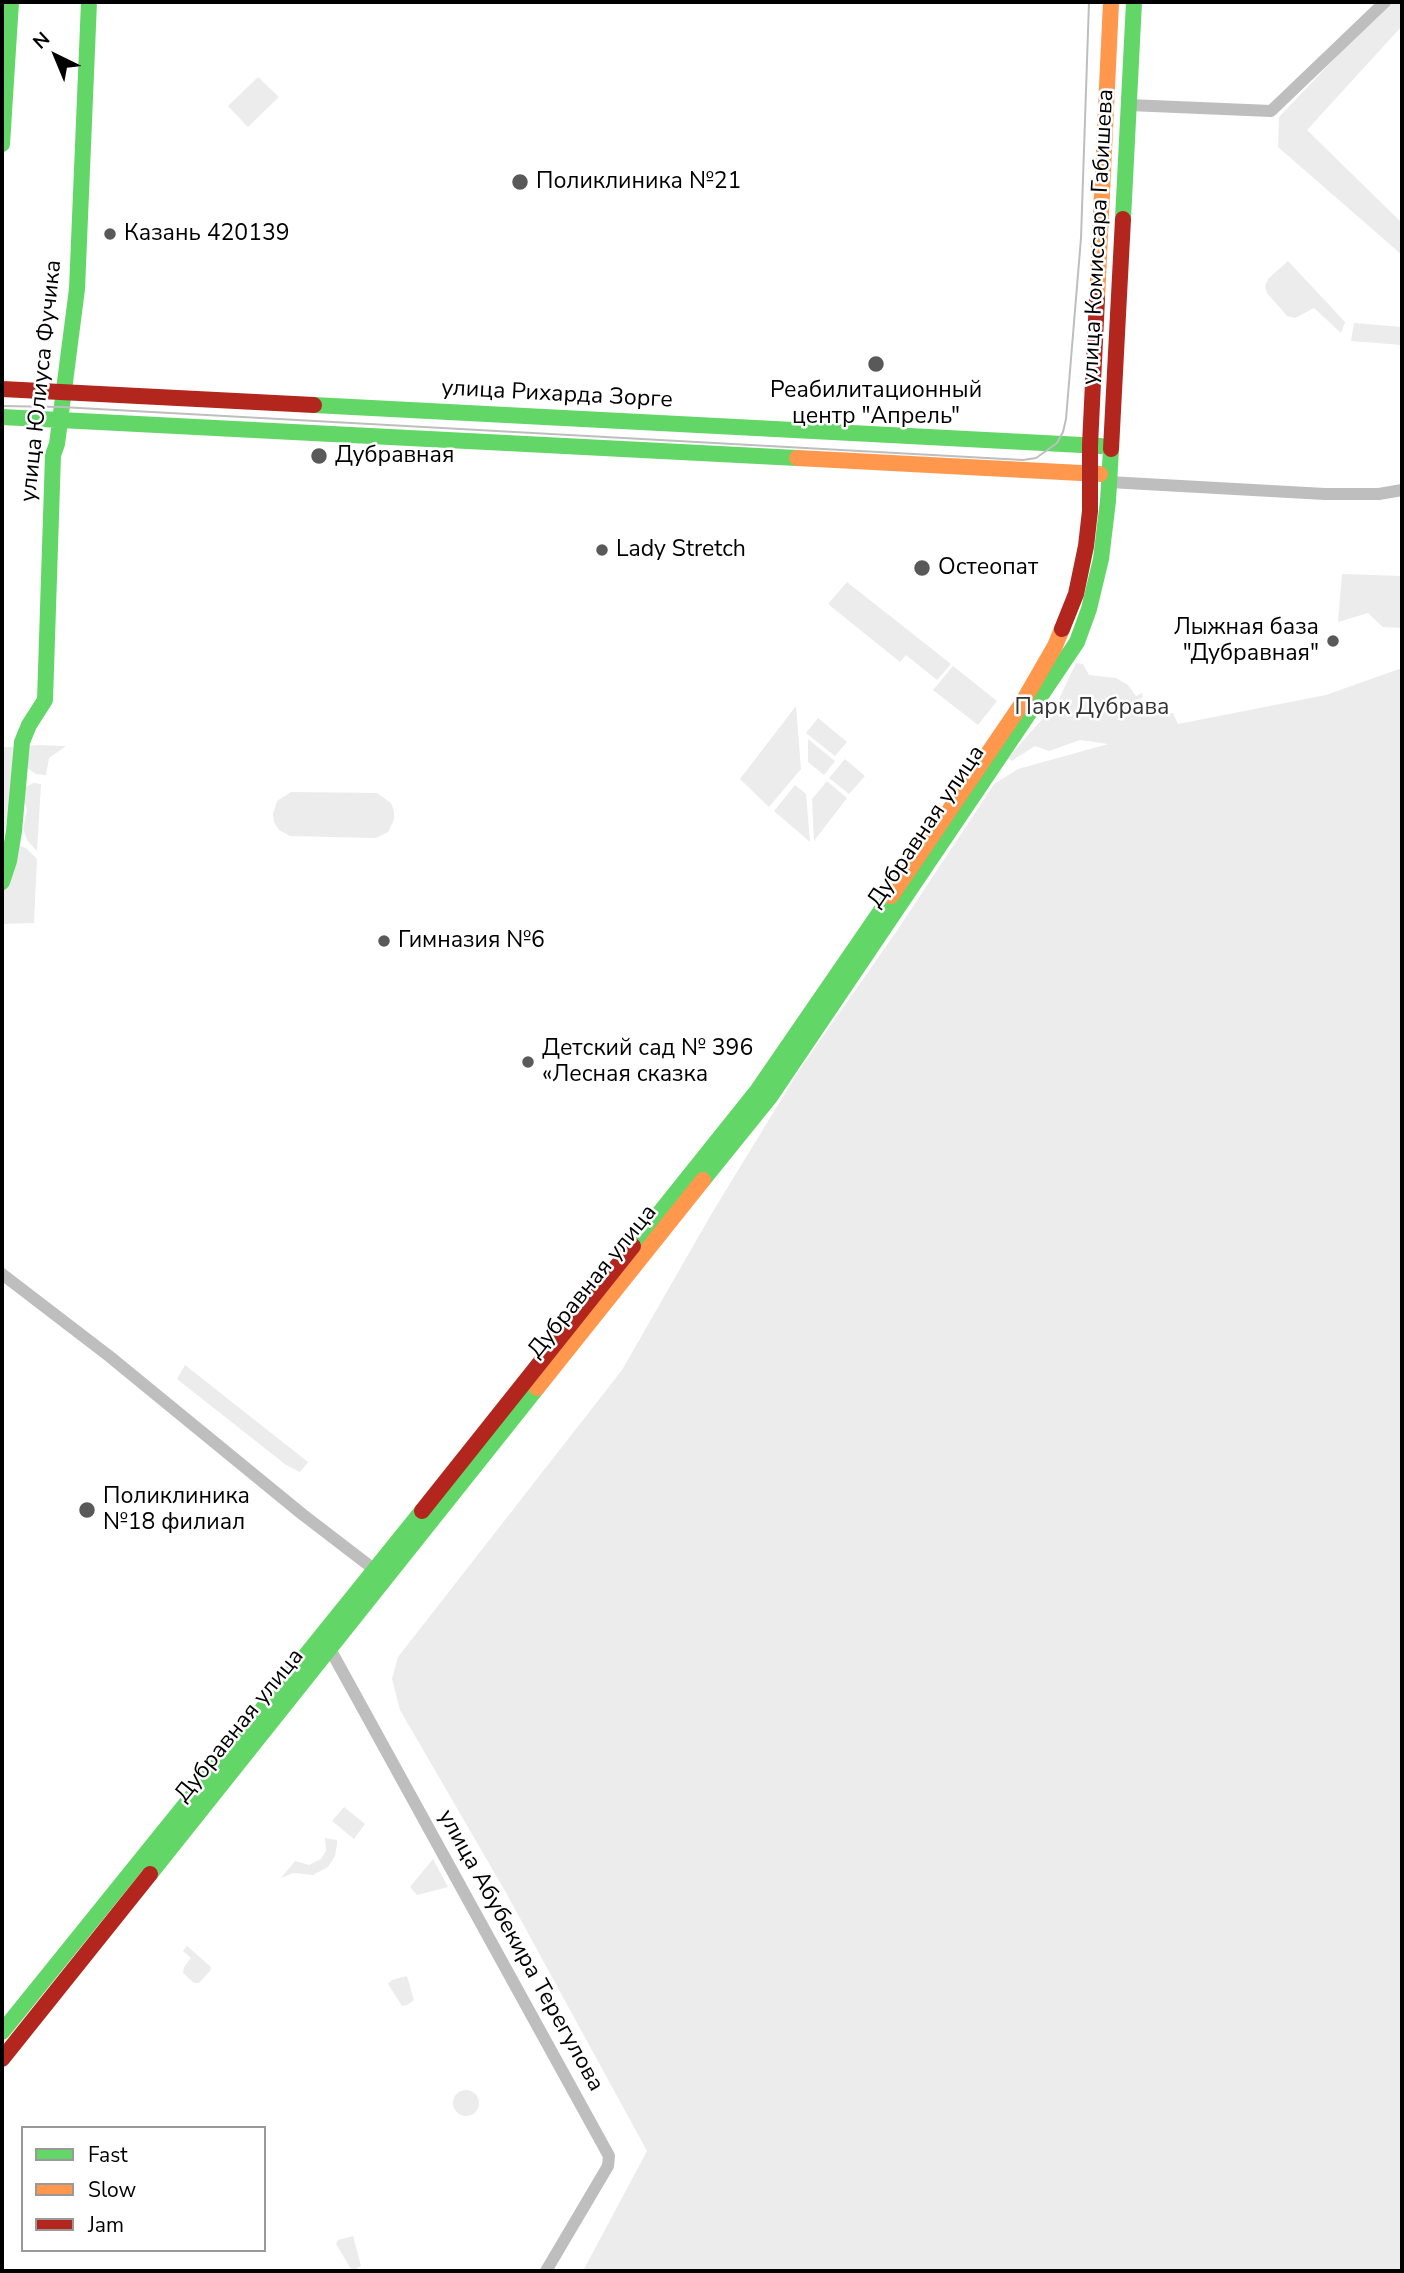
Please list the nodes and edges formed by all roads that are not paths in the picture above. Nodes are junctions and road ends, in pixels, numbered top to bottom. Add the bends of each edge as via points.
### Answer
1 (11, 2) edge
2 (89, 2) edge
3 (1111, 2) edge
4 (1133, 2) edge
5 (1385, 2) edge
6 (1129, 105) junction
7 (2, 144) edge
8 (2, 389) edge
9 (64, 393) junction
10 (2, 417) edge
11 (59, 418) junction
12 (1090, 445) junction
13 (1110, 446) junction
14 (1091, 473) junction
15 (1109, 478) junction
16 (1402, 489) edge
17 (2, 882) edge
18 (2, 1274) edge
19 (381, 1575) junction
20 (330, 1649) junction
21 (262, 1722) junction
22 (2, 2032) edge
23 (2, 2059) edge
24 (546, 2271) edge

1 - 7 street
2 - 9 street, улица Юлиуса Фучика via 77,289
3 - 12 street, улица Комиссара Габишева
4 - 6 street, улица Комиссара Габишева
5 - 6 street via 1271,111
6 - 13 street, улица Комиссара Габишева
8 - 9 street, улица Рихарда Зорге
9 - 11 street, улица Юлиуса Фучика
9 - 12 street, улица Рихарда Зорге
10 - 11 street
11 - 14 street
11 - 17 street, улица Юлиуса Фучика via 53,455 46,700 22,742 14,831
12 - 13 street, улица Рихарда Зорге
12 - 14 street, улица Комиссара Габишева
13 - 15 street, улица Комиссара Габишева
14 - 15 street
14 - 19 street, Дубравная улица via 1086,546 1076,594 1055,646 1021,705 757,1091
15 - 16 street via 1325,494
15 - 19 street, Дубравная улица via 1093,597 1077,642 1049,686 770,1097
18 - 19 street
19 - 20 street, Дубравная улица
19 - 21 street, Дубравная улица
20 - 21 street, Дубравная улица
20 - 24 street, улица Абубекира Терегулова via 609,2156 607,2169
21 - 22 street, Дубравная улица
21 - 23 street, Дубравная улица

